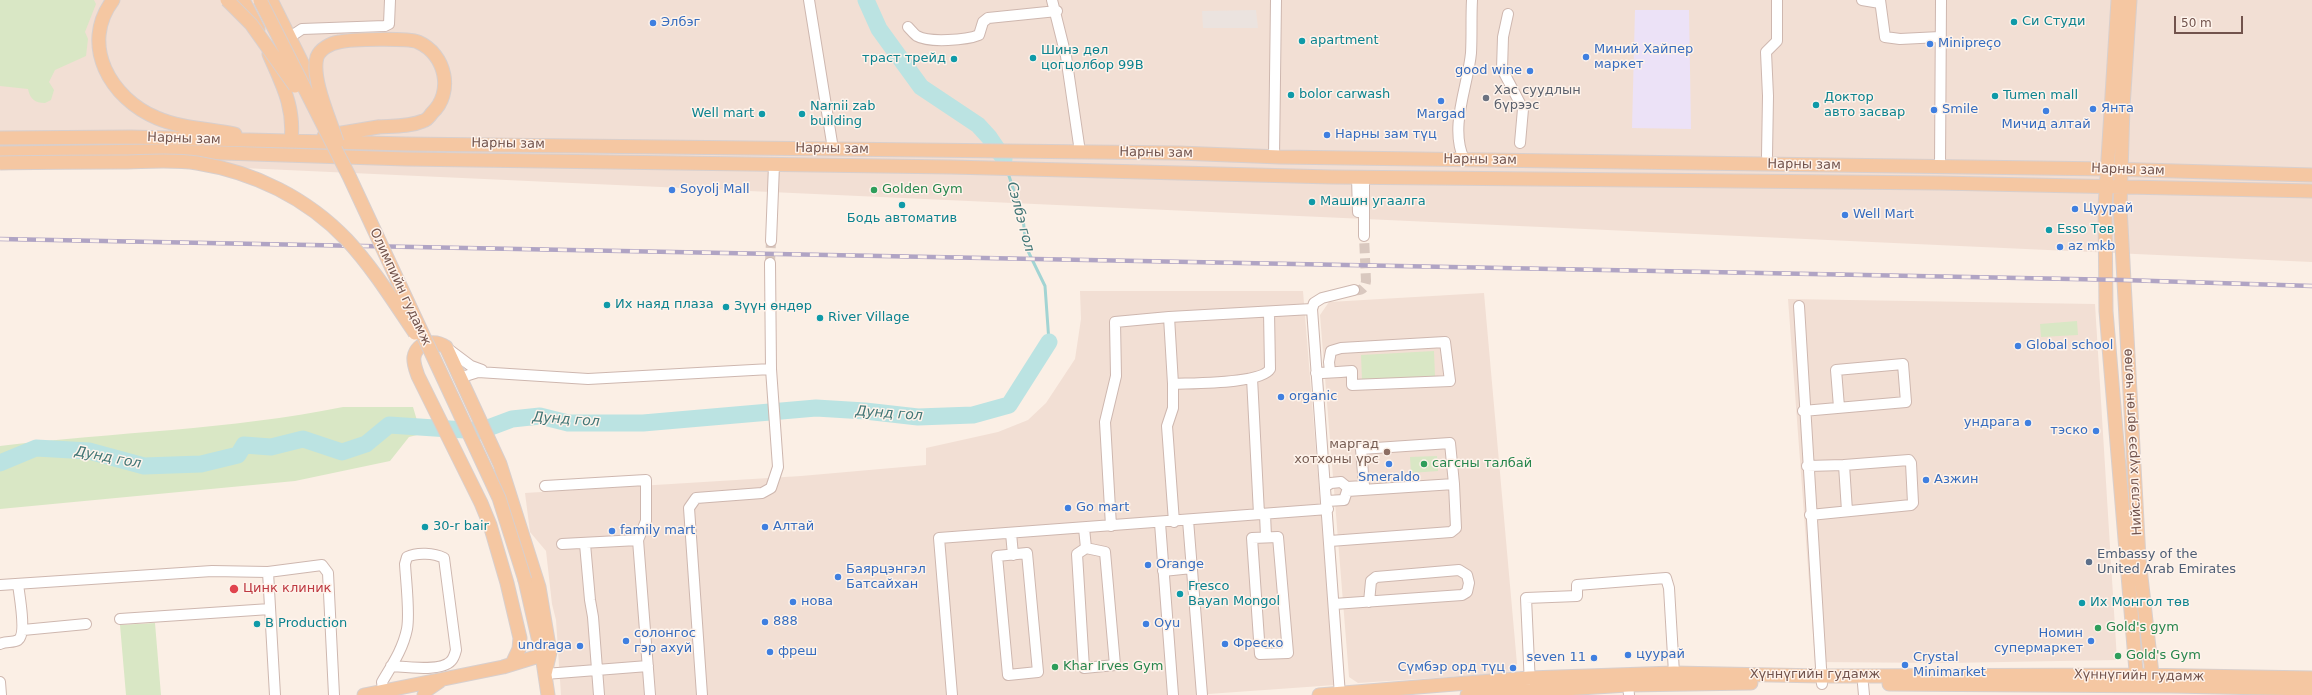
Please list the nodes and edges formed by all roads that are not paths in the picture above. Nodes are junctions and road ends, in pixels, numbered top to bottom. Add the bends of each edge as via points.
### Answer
1 (113, 0) edge
2 (227, 0) edge
3 (260, 0) edge
4 (264, 0) edge
5 (271, 0) edge
6 (390, 0) edge
7 (809, 0) edge
8 (1052, 0) edge
9 (1276, 0) edge
10 (1472, 0) edge
11 (1777, 0) edge
12 (1862, 0) edge
13 (1940, 0) edge
14 (2118, 0) edge
15 (2130, 0) edge
16 (243, 1) edge
17 (1880, 1) edge
18 (1057, 11) junction
19 (1508, 14) dead end
20 (280, 17) junction
21 (908, 27) dead end
22 (257, 28) junction
23 (290, 37) junction
24 (1940, 37) junction
25 (318, 118) junction
26 (0, 138) edge
27 (340, 138) junction
28 (276, 141) junction
29 (296, 141) junction
30 (1520, 143) dead end
31 (406, 144) junction
32 (622, 146) junction
33 (642, 147) junction
34 (833, 149) junction
35 (1080, 152) junction
36 (0, 153) edge
37 (1767, 156) dead end
38 (1277, 157) junction
39 (406, 159) junction
40 (1464, 159) junction
41 (0, 163) edge
42 (625, 164) junction
43 (642, 164) junction
44 (1720, 164) junction
45 (774, 165) junction
46 (1940, 167) junction
47 (2108, 169) junction
48 (2123, 169) junction
49 (2312, 175) edge
50 (348, 176) junction
51 (1280, 176) junction
52 (1360, 177) junction
53 (1720, 181) junction
54 (2106, 187) junction
55 (2122, 188) junction
56 (2312, 190) edge
57 (1361, 236) tunnel mouth
58 (771, 241) tunnel mouth
59 (770, 263) tunnel mouth
60 (1354, 290) tunnel mouth
61 (1798, 306) dead end
62 (1312, 309) junction
63 (1269, 312) junction
64 (1169, 317) junction
65 (446, 347) junction
66 (437, 365) junction
67 (771, 369) junction
68 (490, 372) junction
69 (1330, 372) junction
70 (1316, 373) junction
71 (1252, 378) junction
72 (461, 382) junction
73 (1173, 384) junction
74 (1839, 407) junction
75 (1804, 411) junction
76 (1844, 465) junction
77 (1807, 466) junction
78 (1454, 484) junction
79 (546, 486) dead end
80 (1326, 486) junction
81 (1327, 505) junction
82 (1847, 512) junction
83 (1262, 514) junction
84 (1810, 515) junction
85 (1188, 520) junction
86 (1174, 522) junction
87 (1160, 523) junction
88 (1111, 526) junction
89 (1084, 528) junction
90 (1011, 533) junction
91 (1266, 537) junction
92 (638, 540) junction
93 (1330, 541) junction
94 (562, 544) dead end
95 (585, 544) junction
96 (1086, 548) junction
97 (1013, 555) junction
98 (1192, 568) junction
99 (1163, 571) junction
100 (268, 572) junction
101 (18, 584) junction
102 (0, 585) edge
103 (1369, 602) junction
104 (1334, 604) junction
105 (270, 609) junction
106 (120, 620) dead end
107 (86, 624) dead end
108 (23, 630) junction
109 (0, 644) edge
110 (542, 655) junction
111 (512, 664) junction
112 (391, 666) junction
113 (648, 666) junction
114 (597, 669) junction
115 (1674, 673) junction
116 (545, 674) junction
117 (443, 678) junction
118 (2312, 678) edge
119 (1821, 680) junction
120 (0, 682) edge
121 (1530, 684) junction
122 (2137, 685) edge
123 (2153, 686) edge
124 (388, 689) junction
125 (2312, 689) edge
126 (1628, 690) edge
127 (1864, 690) edge
128 (1340, 694) edge
129 (1487, 694) edge
130 (1, 695) edge
131 (275, 695) edge
132 (334, 695) edge
133 (364, 695) edge
134 (406, 695) edge
135 (424, 695) edge
136 (548, 695) edge
137 (599, 695) edge
138 (650, 695) edge
139 (702, 695) edge
140 (952, 695) edge
141 (1173, 695) edge
142 (1202, 695) edge
143 (1319, 695) edge
144 (1467, 695) edge

1 - 28 main road via 102,18 99,53 112,85 126,100 146,113 171,122
2 - 25 main road, bridge via 251,24
3 - 25 main road, Олимпийн гудамж, bridge
4 - 16 main road via 253,3
5 - 20 main road
6 - 23 street via 389,24 385,26 302,29
7 - 34 street
8 - 18 street
9 - 38 street
10 - 40 street via 1471,54 1462,97 1459,128 1460,150
11 - 37 street via 1777,41 1766,52
12 - 17 street
13 - 24 street
14 - 47 main road, Нийслэл хүрээ өргөн чөлөө
15 - 48 main road, Нийслэл хүрээ өргөн чөлөө via 2123,107
16 - 22 main road
17 - 24 street via 1885,37
18 - 21 street via 988,18 983,22 979,35 969,39 926,39 917,36
18 - 35 street via 1069,71
19 - 30 street via 1503,37 1502,69 1523,109
20 - 22 main road via 266,13 260,17
20 - 23 main road
22 - 29 main road via 290,104
23 - 27 main road
24 - 46 street
25 - 50 main road, Олимпийн гудамж, bridge
26 - 28 main road, Нарны зам via 131,137
27 - 29 main road, Нарны зам
27 - 31 main road, Нарны зам
27 - 50 main road, bridge via 378,127 405,126 424,121 433,113 444,96 446,82 442,67 431,52 418,42 404,40 338,42 325,47 318,54 315,67
28 - 29 main road, Нарны зам
31 - 32 main road, Нарны зам
31 - 39 main road
32 - 33 main road, Нарны зам
32 - 42 main road via 630,155
33 - 34 main road, Нарны зам
33 - 43 main road via 637,155
34 - 35 main road, Нарны зам
35 - 38 main road, Нарны зам
36 - 39 main road, Нарны зам via 162,151
38 - 40 main road, Нарны зам
38 - 51 main road via 1282,168
39 - 42 main road, Нарны зам
40 - 44 main road, Нарны зам
41 - 66 main road, bridge via 195,162 234,171 269,184 300,201 348,241
42 - 43 main road, Нарны зам
43 - 45 main road, Нарны зам
44 - 46 main road, Нарны зам
44 - 53 main road via 1724,172
45 - 51 main road, Нарны зам
45 - 58 street
46 - 47 main road, Нарны зам
47 - 48 main road, Нарны зам
47 - 54 main road, Нийслэл хүрээ өргөн чөлөө
48 - 49 main road, Нарны зам
48 - 55 main road, Нийслэл хүрээ өргөн чөлөө
50 - 66 main road, Олимпийн гудамж, bridge
51 - 52 main road, Нарны зам
52 - 53 main road, Нарны зам
52 - 57 street
53 - 54 main road, Нарны зам
54 - 55 main road, Нарны зам
54 - 122 main road, Нийслэл хүрээ өргөн чөлөө via 2106,311
55 - 56 main road, Нарны зам
55 - 123 main road, Нийслэл хүрээ өргөн чөлөө via 2122,258 2139,559
59 - 67 street
60 - 62 street via 1322,298 1314,303
61 - 75 street
62 - 63 street
62 - 70 street
63 - 64 street
63 - 71 street via 1270,369
64 - 73 street
64 - 88 street via 1115,322 1116,376 1105,422
65 - 68 street via 471,366
65 - 72 main road
65 - 111 main road via 440,343 425,344 417,350 414,357 418,376 490,525 508,582 520,638 519,649
66 - 110 main road, Олимпийн гудамж, bridge via 499,498 525,580
67 - 68 street via 588,378
67 - 139 street via 778,467 771,488 762,493 696,498 688,508
68 - 72 street via 473,372
69 - 69 street via 1331,351 1341,348 1445,342 1450,381 1352,385 1352,371
69 - 70 street
70 - 80 street
71 - 73 street
71 - 83 street
72 - 116 main road via 500,464 539,586 550,652
73 - 86 street via 1173,408 1167,426
74 - 74 street via 1906,402 1903,364 1836,370
74 - 75 street
75 - 77 street
76 - 77 street
76 - 82 street
76 - 82 street via 1909,460 1911,463 1911,505
77 - 84 street
78 - 80 street via 1450,443 1361,449 1364,486 1347,487 1341,482
78 - 81 street via 1347,491 1344,500
78 - 93 street via 1456,528 1451,532
79 - 92 street via 646,480 646,521
80 - 81 street
81 - 83 street
81 - 93 street
82 - 84 street
83 - 85 street
83 - 91 street
84 - 119 street
85 - 86 street
85 - 98 street
86 - 87 street
87 - 88 street
87 - 99 street
88 - 89 street
89 - 90 street
89 - 96 street
90 - 97 street
90 - 140 street via 939,538
91 - 91 street via 1252,538 1260,654 1288,653 1278,537
92 - 95 street
92 - 113 street
93 - 104 street
94 - 95 street
95 - 114 street
96 - 96 street via 1105,552 1115,665 1084,668 1077,554
97 - 97 street via 1027,553 1038,672 1008,675 997,556
98 - 99 street
98 - 142 street
99 - 141 street
100 - 101 street via 212,571
100 - 105 street
100 - 132 street via 322,565 328,573
101 - 102 street
101 - 108 street
103 - 103 street via 1462,596 1467,592 1469,583 1467,575 1459,570 1376,577 1371,581
103 - 104 street
104 - 128 street
105 - 106 street
105 - 131 street
107 - 108 street
108 - 109 street via 21,638 17,641
110 - 111 main road
110 - 116 main road, Олимпийн гудамж
111 - 117 main road
112 - 112 street via 432,667 447,665 453,660 456,650 444,558 414,554 407,557 405,564 408,628 400,652
112 - 124 street via 382,682
113 - 114 street
113 - 138 street
114 - 116 street
114 - 137 street
115 - 119 main road, Хүннүгийн гудамж
115 - 121 main road, Хүннүгийн гудамж
115 - 121 street via 1669,588 1666,578 1577,585 1577,596 1526,598
116 - 136 main road, Олимпийн гудамж
117 - 124 main road
117 - 135 main road
118 - 123 main road, Хүннүгийн гудамж
119 - 122 main road, Хүннүгийн гудамж
119 - 126 main road, Хүннүгийн гудамж
119 - 127 main road, Хүннүгийн гудамж
120 - 130 street
121 - 126 main road, Хүннүгийн гудамж
121 - 128 main road, Хүннүгийн гудамж
121 - 129 main road, Хүннүгийн гудамж
122 - 123 main road, Хүннүгийн гудамж
122 - 127 main road, Хүннүгийн гудамж
123 - 125 main road, Хүннүгийн гудамж
124 - 133 main road
124 - 134 main road
128 - 143 main road, Хүннүгийн гудамж
129 - 144 main road, Хүннүгийн гудамж

